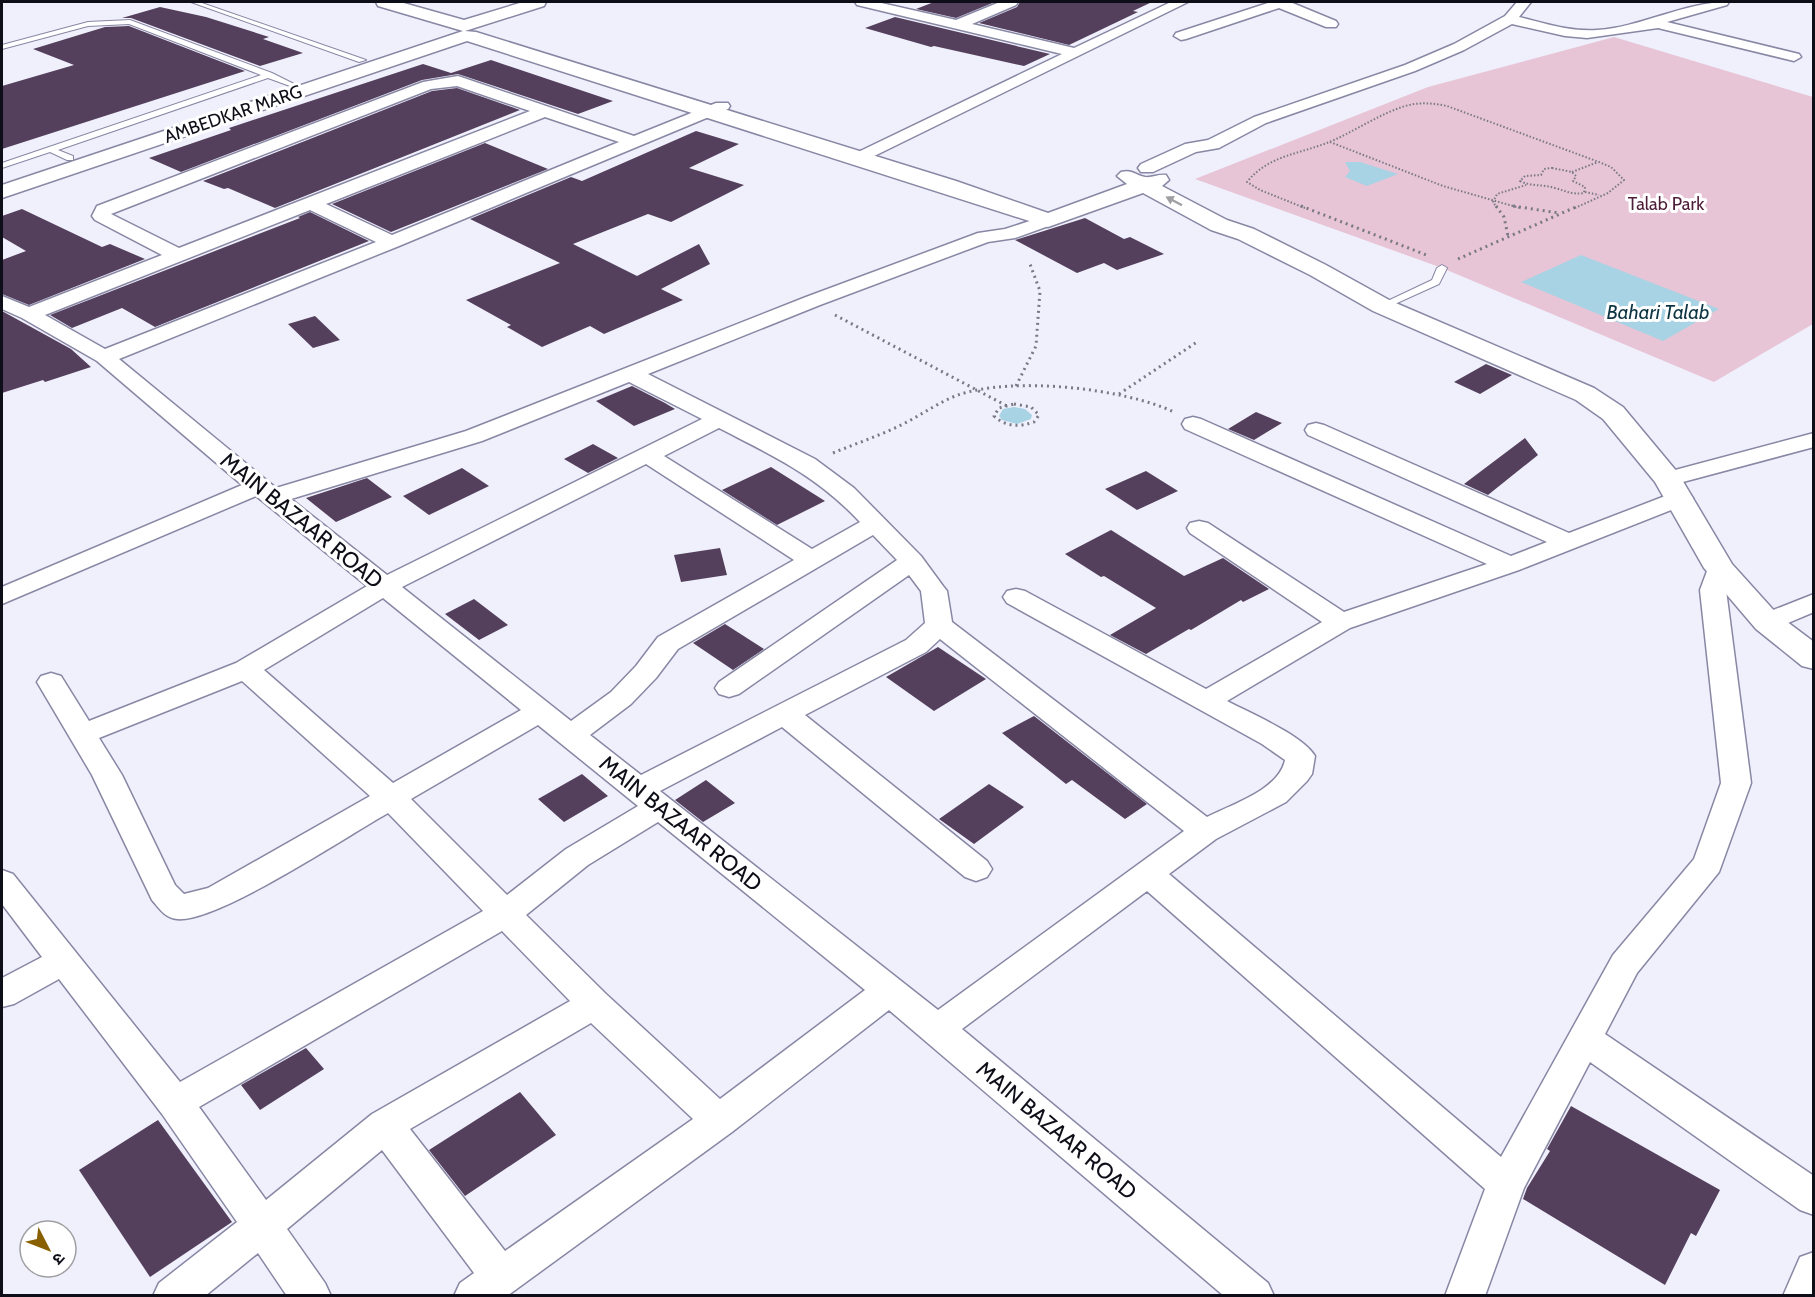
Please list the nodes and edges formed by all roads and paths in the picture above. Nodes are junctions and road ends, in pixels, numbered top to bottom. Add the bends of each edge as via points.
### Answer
1 (194, 2) edge
2 (862, 2) edge
3 (1011, 2) edge
4 (1180, 2) edge
5 (1281, 2) edge
6 (1524, 2) edge
7 (1722, 2) edge
8 (378, 3) edge
9 (558, 4) dead end
10 (539, 6) edge
11 (497, 15) junction
12 (423, 17) junction
13 (1510, 20) junction
14 (1646, 23) junction
15 (1330, 24) dead end
16 (957, 25) junction
17 (470, 31) junction
18 (1181, 36) dead end
19 (518, 37) junction
20 (429, 38) junction
21 (2, 47) edge
22 (1075, 53) junction
23 (1794, 57) dead end
24 (362, 60) junction
25 (384, 62) junction
26 (270, 75) junction
27 (290, 84) junction
28 (716, 109) junction
29 (543, 112) junction
30 (634, 142) junction
31 (1330, 142) junction
32 (50, 149) junction
33 (866, 155) junction
34 (70, 158) junction
35 (1599, 162) junction
36 (2, 166) edge
37 (1572, 172) junction
38 (1146, 177) junction
39 (2, 181) edge
40 (1527, 185) junction
41 (2, 192) edge
42 (1585, 192) junction
43 (1600, 196) junction
44 (1493, 202) junction
45 (312, 204) junction
46 (1045, 213) junction
47 (1559, 213) junction
48 (1508, 236) junction
49 (985, 237) junction
50 (392, 242) junction
51 (179, 256) junction
52 (1030, 264) dead end
53 (1445, 266) junction
54 (813, 301) junction
55 (1382, 306) junction
56 (9, 307) edge
57 (1197, 342) dead end
58 (104, 357) junction
59 (631, 374) junction
60 (1016, 386) junction
61 (977, 392) junction
62 (1119, 395) junction
63 (1006, 406) junction
64 (719, 419) junction
65 (1193, 424) joint
66 (1316, 430) dead end
67 (1814, 440) edge
68 (647, 455) junction
69 (807, 464) junction
70 (1674, 488) junction
71 (266, 492) junction
72 (874, 524) junction
73 (1199, 528) dead end
74 (1569, 542) junction
75 (810, 559) junction
76 (912, 561) junction
77 (1510, 566) junction
78 (1719, 568) junction
79 (385, 586) junction
80 (2, 596) edge
81 (1016, 597) dead end
82 (1814, 602) edge
83 (1341, 622) junction
84 (1767, 622) junction
85 (939, 625) junction
86 (1814, 660) edge
87 (246, 669) junction
88 (51, 682) dead end
89 (729, 688) dead end
90 (1206, 701) junction
91 (541, 711) junction
92 (785, 714) junction
93 (83, 734) junction
94 (571, 735) junction
95 (390, 797) junction
96 (649, 798) junction
97 (1205, 831) junction
98 (976, 869) dead end
99 (1147, 873) junction
100 (2, 882) edge
101 (505, 914) junction
102 (64, 960) junction
103 (889, 991) junction
104 (2, 994) edge
105 (594, 1004) junction
106 (937, 1029) junction
107 (1585, 1039) junction
108 (175, 1103) junction
109 (720, 1121) junction
110 (385, 1125) junction
111 (1506, 1184) junction
112 (1814, 1198) edge
113 (261, 1227) junction
114 (1814, 1270) edge
115 (487, 1286) edge
116 (173, 1296) edge
117 (311, 1296) edge
118 (1254, 1296) edge
119 (1465, 1296) edge
120 (1803, 1296) edge

1 - 24 lane
2 - 16 street
3 - 16 street
4 - 22 street
5 - 15 street
5 - 18 street
6 - 13 street
7 - 14 street
8 - 12 street
9 - 10 street, AMBEDKAR MARG
10 - 11 street, AMBEDKAR MARG
10 - 17 street, AMBEDKAR MARG
10 - 19 street
11 - 12 street
11 - 17 street, AMBEDKAR MARG
12 - 17 street
12 - 20 street
13 - 14 street via 1598,34
13 - 38 street via 1419,64 1260,120 1213,144 1207,153
14 - 23 street
16 - 22 street
17 - 19 street
17 - 20 street, AMBEDKAR MARG
17 - 25 street, AMBEDKAR MARG
19 - 25 street
19 - 28 street
20 - 24 street, AMBEDKAR MARG
21 - 26 lane via 72,27 130,22
22 - 33 street
24 - 27 street, AMBEDKAR MARG
25 - 41 street, AMBEDKAR MARG
26 - 27 lane
26 - 32 lane
27 - 34 street, AMBEDKAR MARG
28 - 30 street
28 - 33 street
29 - 30 street
29 - 45 street, MAIN BAZAAR ROAD
29 - 51 street via 458,81 442,82 103,210 101,216
30 - 50 street
31 - 35 path via 1407,106 1431,103 1447,105
31 - 44 path
31 - 53 path via 1284,156 1253,172 1247,182
32 - 34 lane
32 - 36 lane
33 - 46 street
34 - 39 street, AMBEDKAR MARG
35 - 37 path
35 - 43 path via 1624,180
37 - 40 path via 1544,169 1541,175 1522,178 1520,181
37 - 42 path via 1576,176 1573,181 1585,187
38 - 46 street
38 - 55 street via 1219,225 1246,234
40 - 42 path via 1570,194
40 - 44 path via 1497,194
42 - 43 path
43 - 47 path
44 - 47 path
44 - 48 path via 1504,217
45 - 50 street
45 - 51 street, MAIN BAZAAR ROAD
46 - 49 street via 1008,234
46 - 49 street via 992,228
47 - 48 path
48 - 53 path
49 - 54 street
50 - 58 street
51 - 56 street, MAIN BAZAAR ROAD
52 - 60 path via 1040,291 1036,346
53 - 55 lane via 1436,282
54 - 59 street
54 - 61 path via 849,325
55 - 70 street via 1585,394 1613,414
56 - 58 street, MAIN BAZAAR ROAD
57 - 62 path
58 - 71 street, MAIN BAZAAR ROAD
59 - 64 street
59 - 71 street via 474,436
60 - 61 path
60 - 62 path
61 - 63 path
61 - 69 path via 959,394 901,425
62 - 65 path via 1167,407
63 - 63 path via 1028,406 1039,415 1032,424 1003,424 994,416
64 - 68 street
64 - 69 street
65 - 77 street
66 - 74 street
67 - 70 street
68 - 75 street
68 - 79 street
69 - 72 street via 846,493
70 - 74 street
70 - 78 street
71 - 79 street, MAIN BAZAAR ROAD
71 - 80 street
72 - 75 street
72 - 76 street
73 - 83 street
74 - 77 street
75 - 94 street via 668,643 621,698
76 - 85 street via 934,591
76 - 89 street
77 - 83 street
78 - 84 street
78 - 107 street via 1713,590 1736,783 1708,864 1625,964
79 - 87 street
79 - 91 street, MAIN BAZAAR ROAD
81 - 90 street
82 - 84 street
83 - 90 street
84 - 86 street
85 - 92 street via 916,646
85 - 97 street
87 - 93 street
87 - 95 street
88 - 93 street
90 - 97 street via 1300,756 1297,774 1275,795
91 - 94 street, MAIN BAZAAR ROAD
91 - 95 street
92 - 96 street
92 - 98 street
93 - 95 street via 163,892 177,907 219,896
94 - 96 street, MAIN BAZAAR ROAD
95 - 101 street
96 - 101 street
96 - 103 street, MAIN BAZAAR ROAD
97 - 99 street
99 - 106 street
99 - 111 street
100 - 102 street
101 - 105 street
101 - 108 street
102 - 104 street
102 - 108 street
103 - 106 street, MAIN BAZAAR ROAD
103 - 109 street
105 - 109 street
105 - 110 street
106 - 118 street, MAIN BAZAAR ROAD
107 - 111 street
107 - 112 street
108 - 113 street
109 - 115 street
110 - 113 street
110 - 115 street
111 - 119 street
113 - 116 street
113 - 117 street
114 - 120 street

